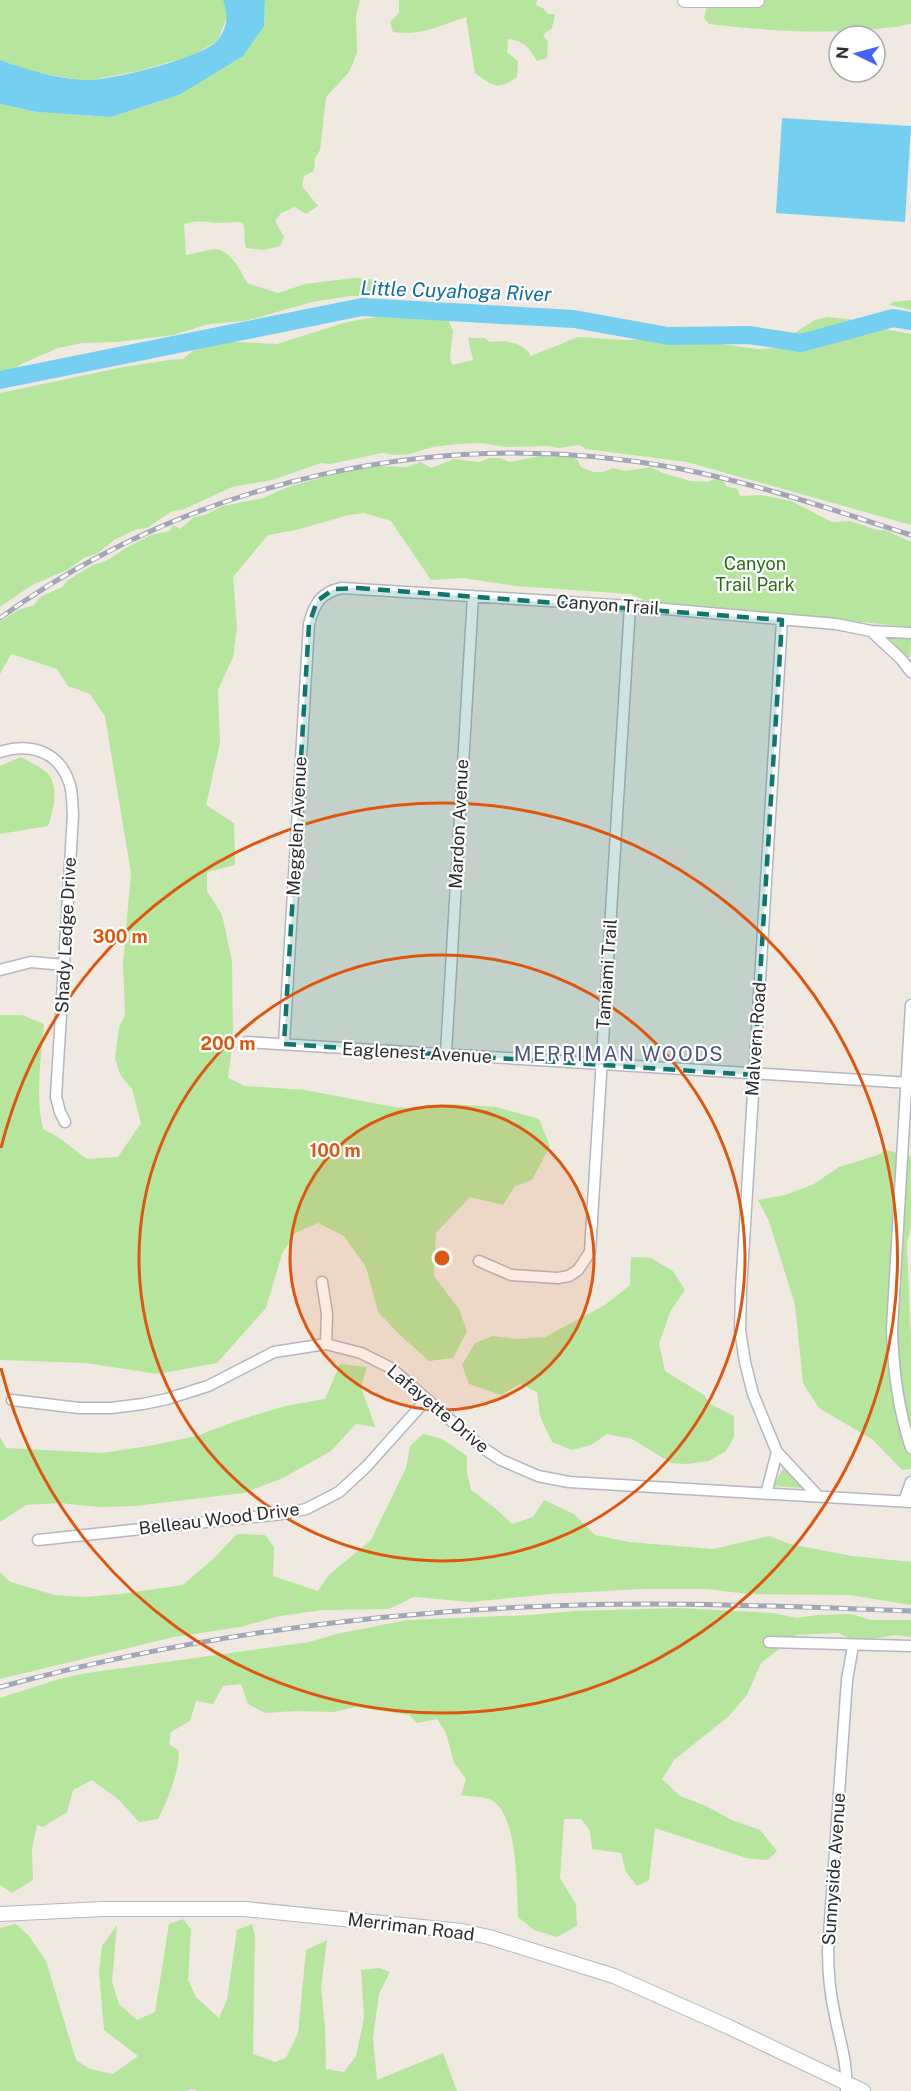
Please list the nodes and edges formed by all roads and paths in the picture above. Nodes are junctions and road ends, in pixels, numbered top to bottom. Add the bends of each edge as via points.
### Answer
1 (685, 0) edge
2 (757, 0) edge
3 (473, 596) junction
4 (630, 606) junction
5 (313, 608) joint
6 (782, 620) junction
7 (871, 631) junction
8 (911, 633) edge
9 (911, 672) edge
10 (0, 752) edge
11 (64, 965) junction
12 (0, 970) edge
13 (911, 1005) edge
14 (247, 1042) dead end
15 (284, 1044) junction
16 (446, 1053) junction
17 (601, 1065) junction
18 (754, 1075) junction
19 (908, 1083) edge
20 (65, 1122) dead end
21 (479, 1262) dead end
22 (322, 1282) dead end
23 (326, 1344) junction
24 (427, 1399) junction
25 (12, 1400) dead end
26 (911, 1448) edge
27 (777, 1452) junction
28 (911, 1482) edge
29 (766, 1494) junction
30 (818, 1497) junction
31 (908, 1501) edge
32 (38, 1540) dead end
33 (769, 1642) dead end
34 (853, 1646) junction
35 (911, 1646) edge
36 (0, 1914) edge
37 (846, 2087) edge
38 (863, 2091) edge

1 - 2 main road
3 - 4 street, Canyon Trail
3 - 5 street, Canyon Trail via 342,588 326,594
3 - 16 street, Mardon Avenue
4 - 6 street, Canyon Trail
4 - 17 street, Tamiami Trail
5 - 15 street, Megglen Avenue
6 - 7 street, Canyon Trail
6 - 18 street, Malvern Road
7 - 8 street, Canyon Trail
7 - 9 street
10 - 11 street, Shady Ledge Drive via 21,747 46,754 57,762 69,782 73,815
11 - 12 street via 31,962
11 - 20 street, Shady Ledge Drive via 56,1097
13 - 19 street
14 - 15 street, Eaglenest Avenue
15 - 16 street, Eaglenest Avenue
16 - 17 street, Eaglenest Avenue
17 - 18 street, Eaglenest Avenue
17 - 21 street, Tamiami Trail via 587,1259 569,1276 558,1278 511,1275
18 - 19 street, Eaglenest Avenue
18 - 27 street, Malvern Road via 740,1330 753,1394
19 - 26 street via 892,1329 895,1384
22 - 23 street
23 - 24 street, Lafayette Drive via 376,1359 399,1373
23 - 25 street, Lafayette Drive via 274,1352 208,1386 143,1404 79,1408
24 - 29 street, Lafayette Drive via 486,1450 538,1476 569,1482
24 - 32 street, Belleau Wood Drive via 353,1481 331,1498 306,1509
27 - 29 street
27 - 30 street, Malvern Road
28 - 31 street
29 - 30 street, Lafayette Drive
30 - 31 street, Lafayette Drive
33 - 34 street
34 - 35 street
34 - 37 street, Sunnyside Avenue via 847,1680 828,1950
36 - 37 main road, Merriman Road via 245,1909 462,1931 614,1976 729,2027
37 - 38 main road, Merriman Road

